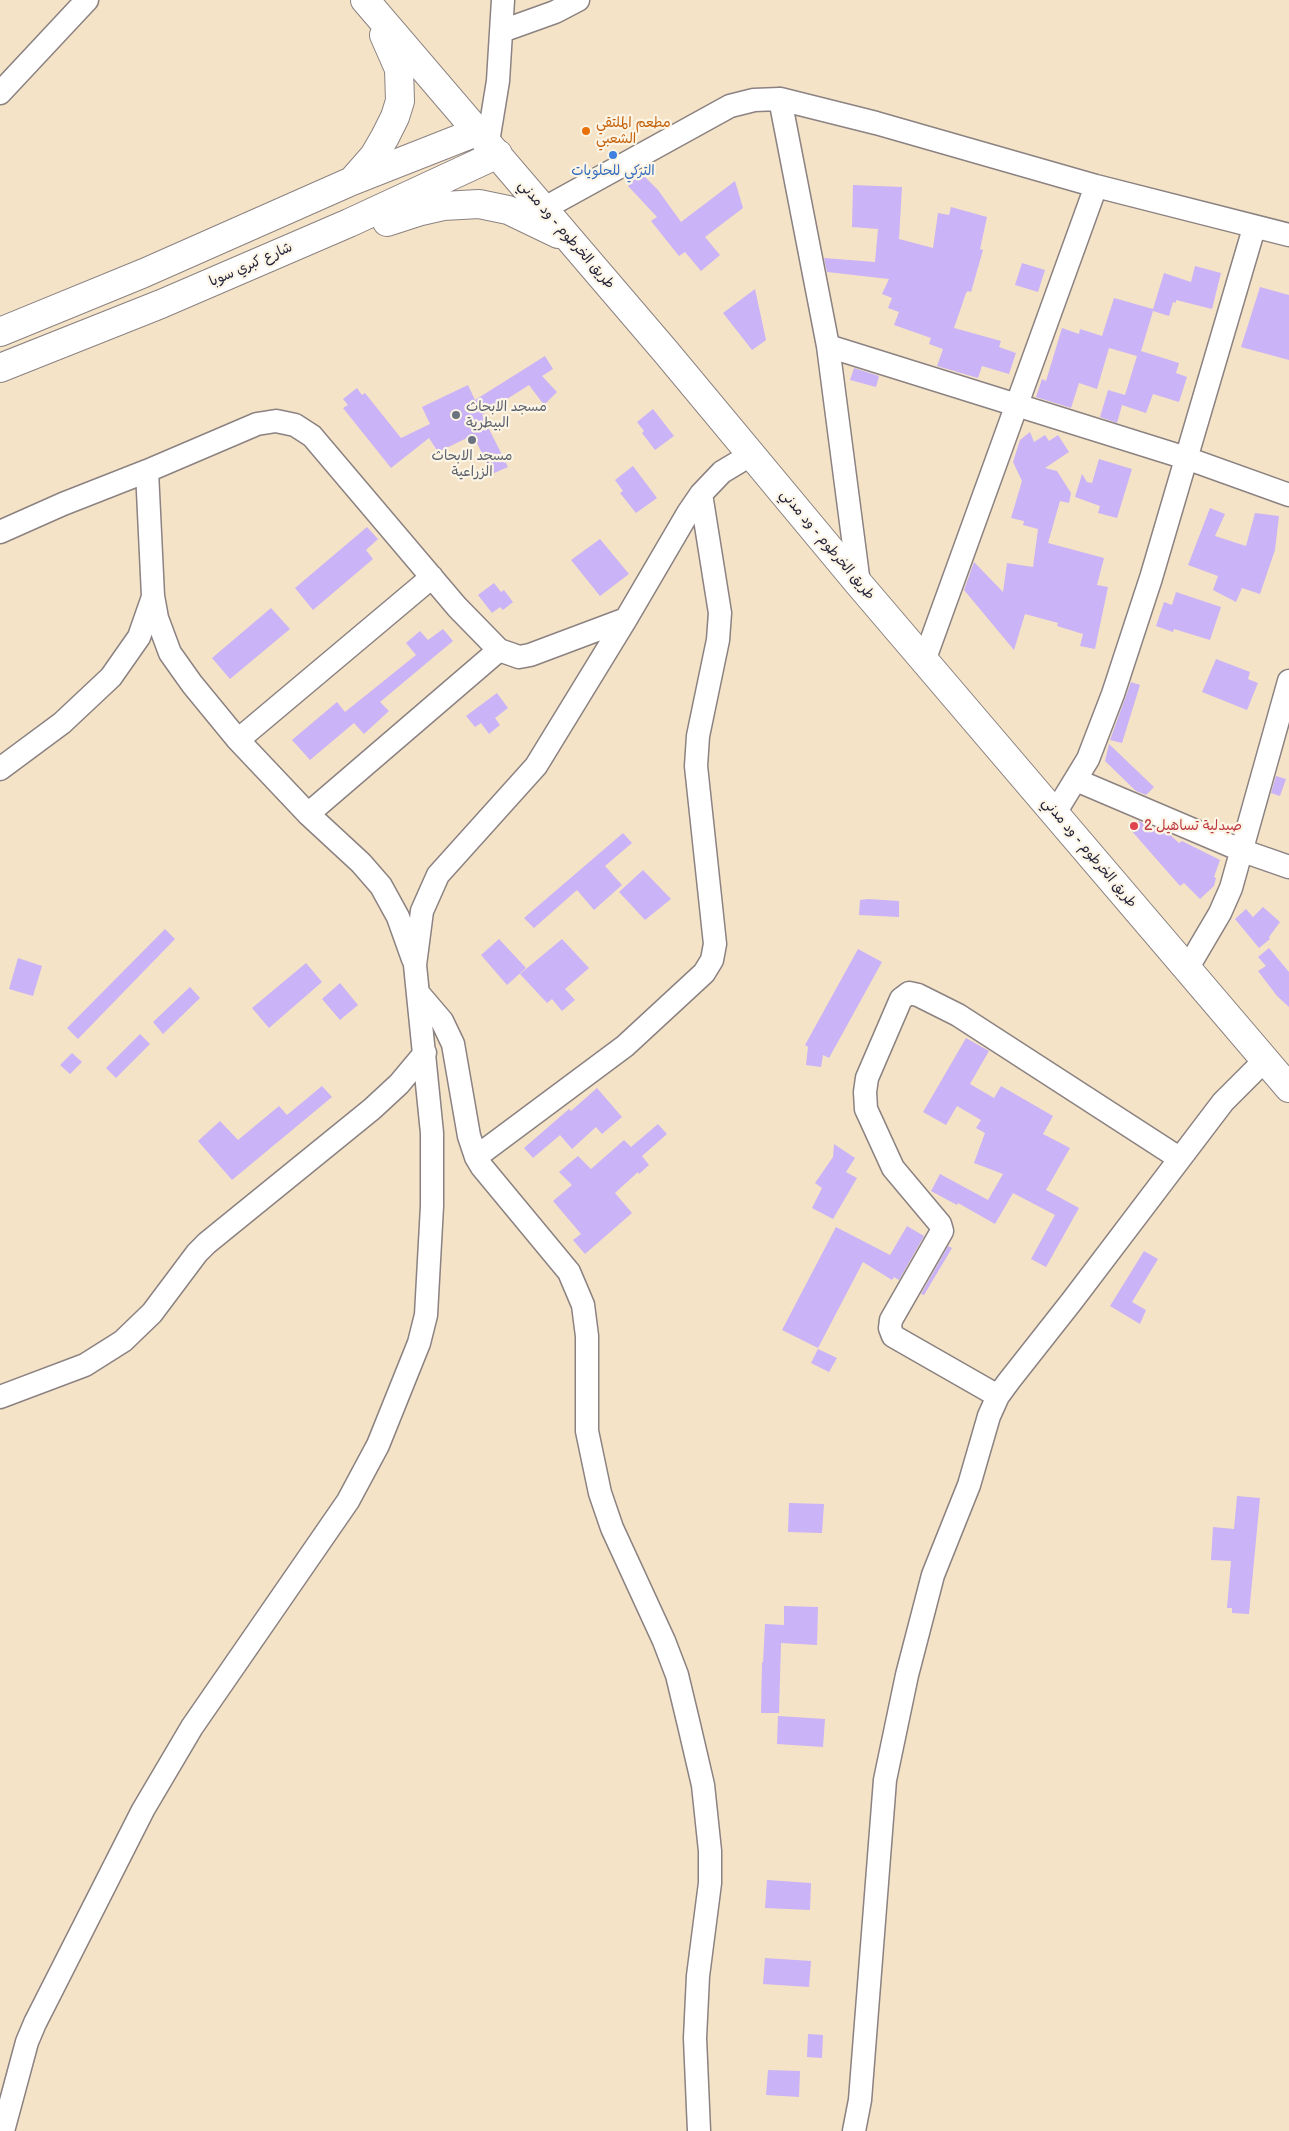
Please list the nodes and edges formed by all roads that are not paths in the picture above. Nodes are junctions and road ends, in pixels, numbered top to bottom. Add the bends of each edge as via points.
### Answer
1 (87, 0) edge
2 (503, 0) edge
3 (578, 0) edge
4 (368, 3) edge
5 (502, 31) junction
6 (37, 54) junction
7 (0, 72) edge
8 (0, 93) edge
9 (780, 99) junction
10 (488, 142) junction
11 (352, 182) junction
12 (1096, 186) junction
13 (543, 209) junction
14 (1254, 228) junction
15 (1289, 235) edge
16 (573, 243) junction
17 (292, 247) junction
18 (53, 310) junction
19 (0, 332) edge
20 (67, 341) junction
21 (828, 346) junction
22 (2, 361) edge
23 (1016, 405) junction
24 (752, 454) junction
25 (1186, 458) junction
26 (147, 471) junction
27 (701, 494) junction
28 (1289, 495) edge
29 (0, 532) edge
30 (432, 577) junction
31 (858, 584) junction
32 (153, 596) junction
33 (626, 619) junction
34 (499, 650) junction
35 (924, 661) junction
36 (1289, 680) edge
37 (238, 740) junction
38 (0, 769) edge
39 (1076, 780) junction
40 (308, 814) junction
41 (1055, 814) junction
42 (1243, 851) junction
43 (1289, 867) edge
44 (415, 965) junction
45 (1187, 969) junction
46 (419, 994) junction
47 (425, 1053) junction
48 (1265, 1060) junction
49 (1289, 1088) edge
50 (476, 1157) junction
51 (1179, 1158) junction
52 (998, 1396) junction
53 (0, 1397) edge
54 (3, 2131) edge
55 (699, 2131) edge
56 (854, 2131) edge

1 - 6 street
2 - 5 street
3 - 5 street
4 - 10 highway, طريق الخرطوم - ود مدني
4 - 11 highway via 399,70 400,101 374,156
5 - 10 street
6 - 7 street
6 - 8 street
9 - 12 street
9 - 13 street via 754,100 730,106
9 - 21 street
10 - 11 highway
10 - 13 highway, طريق الخرطوم - ود مدني
10 - 17 highway, شارع كبري سوبا via 408,197
11 - 18 highway via 154,270
12 - 14 street
12 - 23 street
13 - 16 highway, طريق الخرطوم - ود مدني
14 - 15 street
14 - 25 street
16 - 17 highway via 508,210 464,204 404,216 338,241
16 - 24 highway, طريق الخرطوم - ود مدني
17 - 20 highway, شارع كبري سوبا
18 - 19 highway
18 - 20 highway
20 - 22 highway, شارع كبري سوبا
21 - 23 street
21 - 31 street
23 - 25 street
23 - 35 street
24 - 27 street via 722,472
24 - 31 highway, طريق الخرطوم - ود مدني
25 - 28 street
25 - 39 street via 1113,694 1088,759
26 - 29 street
26 - 30 street via 257,424 276,420 296,426 312,436
26 - 32 street
27 - 33 street
27 - 50 street via 720,614 718,640 698,736 696,766 715,944 712,960 704,973 625,1046
30 - 34 street
30 - 37 street
31 - 35 highway, طريق الخرطوم - ود مدني
32 - 37 street via 170,653
32 - 38 street via 139,637 111,677 62,722
33 - 34 street via 530,655 519,657
33 - 44 street via 536,766 438,875 422,911
34 - 40 street
35 - 41 highway, طريق الخرطوم - ود مدني
36 - 42 street
37 - 40 street
39 - 41 street
39 - 42 street
40 - 44 street via 361,862 381,886 398,917
41 - 45 highway, طريق الخرطوم - ود مدني
42 - 43 street
42 - 45 street via 1224,905
44 - 46 street
45 - 48 highway, طريق الخرطوم - ود مدني
46 - 47 street
46 - 50 street via 442,1020 453,1044 469,1136
47 - 53 street via 372,1109 207,1243 152,1313 123,1341 85,1365
47 - 54 street via 432,1133 432,1206 426,1315 419,1343 378,1444 348,1501 192,1727 143,1810 35,2023
48 - 49 highway, طريق الخرطوم - ود مدني
48 - 51 street via 1223,1102
50 - 55 street via 569,1272 583,1305 588,1336 587,1431 598,1486 612,1528 677,1675 704,1785 710,1883 698,1976 695,2038
51 - 52 street
51 - 52 street via 958,1015 918,995 909,993 901,999 867,1078 866,1109 893,1168 940,1224 942,1231 891,1320 890,1328 894,1336
52 - 56 street via 969,1485 933,1575 907,1675 885,1780 860,2100

